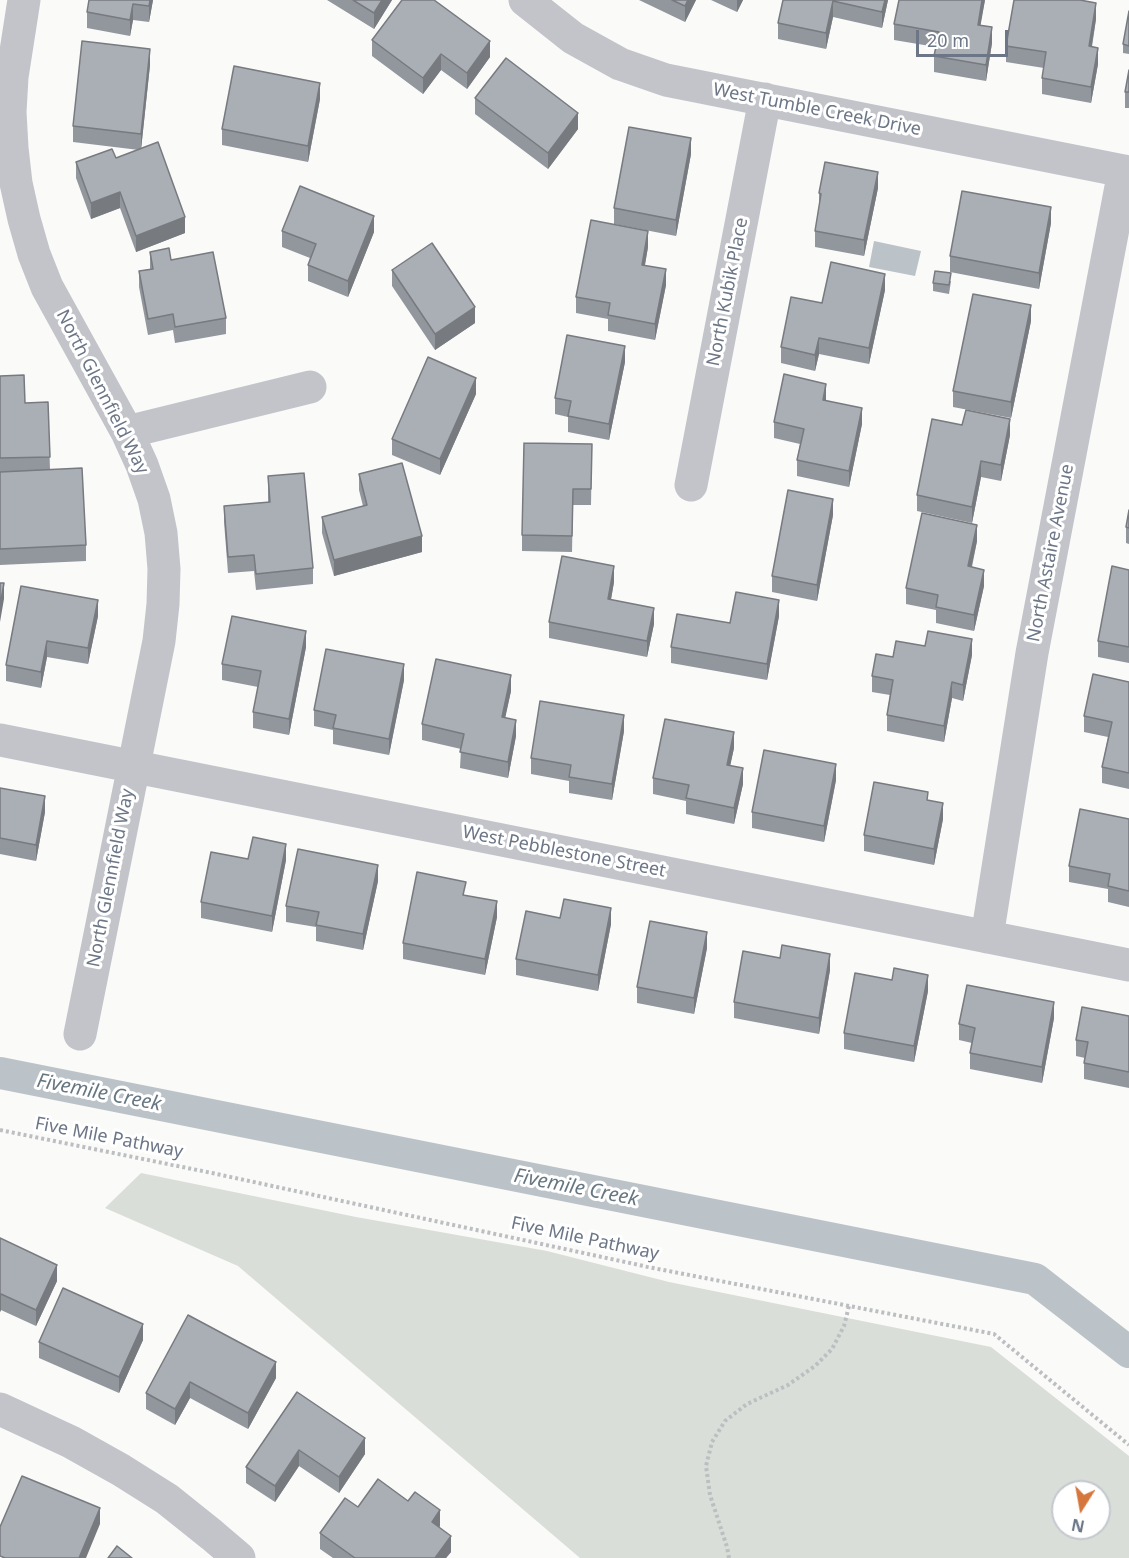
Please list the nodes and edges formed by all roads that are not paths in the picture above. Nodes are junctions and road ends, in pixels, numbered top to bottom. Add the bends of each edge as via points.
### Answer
1 (525, 0) edge
2 (15, 6) edge
3 (765, 99) junction
4 (1126, 172) edge
5 (310, 387) dead end
6 (127, 432) junction
7 (691, 485) dead end
8 (0, 740) edge
9 (133, 766) junction
10 (987, 937) junction
11 (1129, 965) edge
12 (80, 1034) dead end
13 (0, 1409) edge
14 (239, 1558) edge

1 - 3 street, West Tumble Creek Drive via 573,38 620,64 666,80
2 - 6 street, North Glennfield Way via 10,112 16,183 24,219 48,287
3 - 4 street, West Tumble Creek Drive
3 - 7 street, North Kubik Place
4 - 10 street, North Astaire Avenue via 1032,653
5 - 6 street
6 - 9 street, North Glennfield Way via 154,499 164,569 159,641
8 - 9 street, West Pebblestone Street
9 - 10 street, West Pebblestone Street
9 - 12 street, North Glennfield Way
10 - 11 street, West Pebblestone Street
13 - 14 street via 121,1470 167,1499

